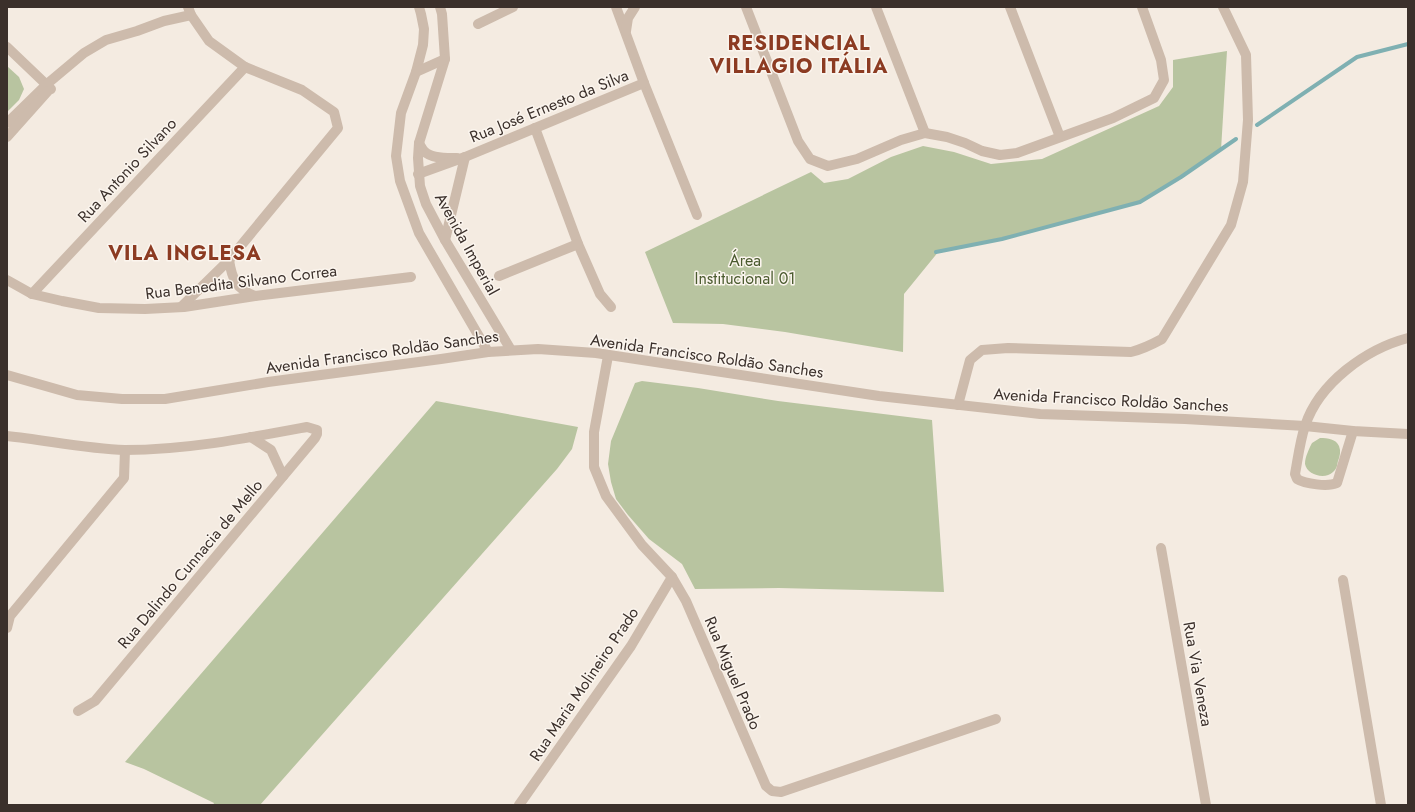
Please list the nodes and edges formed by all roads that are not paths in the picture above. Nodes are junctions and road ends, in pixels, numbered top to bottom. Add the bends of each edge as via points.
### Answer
1 (419, 7) edge
2 (440, 7) edge
3 (513, 7) edge
4 (616, 7) edge
5 (636, 7) edge
6 (746, 7) edge
7 (876, 7) edge
8 (1010, 7) edge
9 (1142, 7) edge
10 (1223, 7) edge
11 (190, 11) edge
12 (478, 24) dead end
13 (626, 33) junction
14 (7, 47) edge
15 (445, 59) junction
16 (245, 67) junction
17 (416, 72) junction
18 (644, 83) junction
19 (49, 86) junction
20 (7, 122) edge
21 (535, 128) junction
22 (925, 132) junction
23 (7, 137) edge
24 (1060, 137) junction
25 (418, 143) junction
26 (465, 157) junction
27 (418, 174) junction
28 (697, 215) dead end
29 (445, 240) junction
30 (578, 244) junction
31 (229, 260) junction
32 (499, 276) dead end
33 (411, 278) dead end
34 (7, 280) edge
35 (32, 294) junction
36 (255, 296) junction
37 (181, 307) junction
38 (611, 307) dead end
39 (1408, 338) edge
40 (511, 350) junction
41 (488, 352) junction
42 (608, 356) junction
43 (7, 375) edge
44 (958, 405) junction
45 (1304, 426) junction
46 (1353, 431) junction
47 (1408, 434) edge
48 (7, 436) edge
49 (251, 437) junction
50 (125, 450) junction
51 (283, 476) junction
52 (1162, 548) dead end
53 (672, 577) junction
54 (1343, 580) dead end
55 (7, 628) edge
56 (78, 711) dead end
57 (996, 719) dead end
58 (1380, 801) edge
59 (519, 805) edge
60 (1206, 805) edge
61 (1389, 805) edge

1 - 17 street, Avenida Imperial via 424,29
2 - 15 street, Avenida Imperial
3 - 12 street
4 - 13 street
5 - 13 street via 628,18
6 - 22 street via 798,140 810,160 828,166 850,161
7 - 22 street
8 - 24 street
9 - 24 street via 1161,60 1164,80 1154,98 1113,118
10 - 44 street via 1246,55 1248,120 1243,182 1231,225 1162,339 1144,349 1131,352 1008,348 982,350 970,360
11 - 16 street via 209,41
11 - 19 street via 106,40 84,53
13 - 18 street
14 - 19 street
15 - 17 street
15 - 25 street, Avenida Imperial
16 - 31 street via 302,90 334,112 338,128
16 - 35 street, Rua Antonio Silvano
17 - 41 street, Avenida Imperial via 401,113 396,156 400,181 420,233
18 - 21 street, Rua José Ernesto da Silva
18 - 28 street
19 - 20 street
19 - 23 street
21 - 26 street, Rua José Ernesto da Silva
21 - 30 street
22 - 24 street via 1000,155 1017,153
25 - 26 street, Rua José Ernesto da Silva via 424,152 432,155 446,158
25 - 27 street, Avenida Imperial
26 - 27 street, Rua José Ernesto da Silva
26 - 29 street, Rua José Ernesto da Silva
27 - 29 street, Avenida Imperial via 426,204
29 - 40 street, Avenida Imperial
30 - 32 street
30 - 38 street via 600,294
31 - 36 street via 231,274 237,284 245,292
31 - 37 street
33 - 36 street, Rua Benedita Silvano Correa
34 - 35 street, Rua Benedita Silvano Correa
35 - 37 street, Rua Benedita Silvano Correa via 99,308
36 - 37 street, Rua Benedita Silvano Correa
39 - 45 street via 1379,348 1355,363 1327,388 1314,405
40 - 41 street, Avenida Francisco Roldão Sanches
40 - 42 street, Avenida Francisco Roldão Sanches via 538,349
41 - 43 street, Avenida Francisco Roldão Sanches via 165,399 78,395
42 - 44 street, Avenida Francisco Roldão Sanches via 871,395
42 - 53 street, Rua Miguel Prado via 594,432 594,467 606,496 642,545
44 - 45 street, Avenida Francisco Roldão Sanches via 1040,414
45 - 46 street, Avenida Francisco Roldão Sanches
45 - 46 street via 1295,474 1301,481 1327,486 1337,483
46 - 47 street, Avenida Francisco Roldão Sanches
48 - 50 street
49 - 50 street
49 - 51 street via 271,450
49 - 51 street, Rua Dalindo Cunnacia de Mello via 308,427 317,430 315,438
50 - 55 street via 124,478 10,616
51 - 56 street, Rua Dalindo Cunnacia de Mello via 95,701
52 - 60 street, Rua Via Veneza
53 - 57 street, Rua Miguel Prado via 686,601 766,786 772,791 781,792
53 - 59 street, Rua Maria Molineiro Prado via 631,646
54 - 58 street
58 - 61 street

